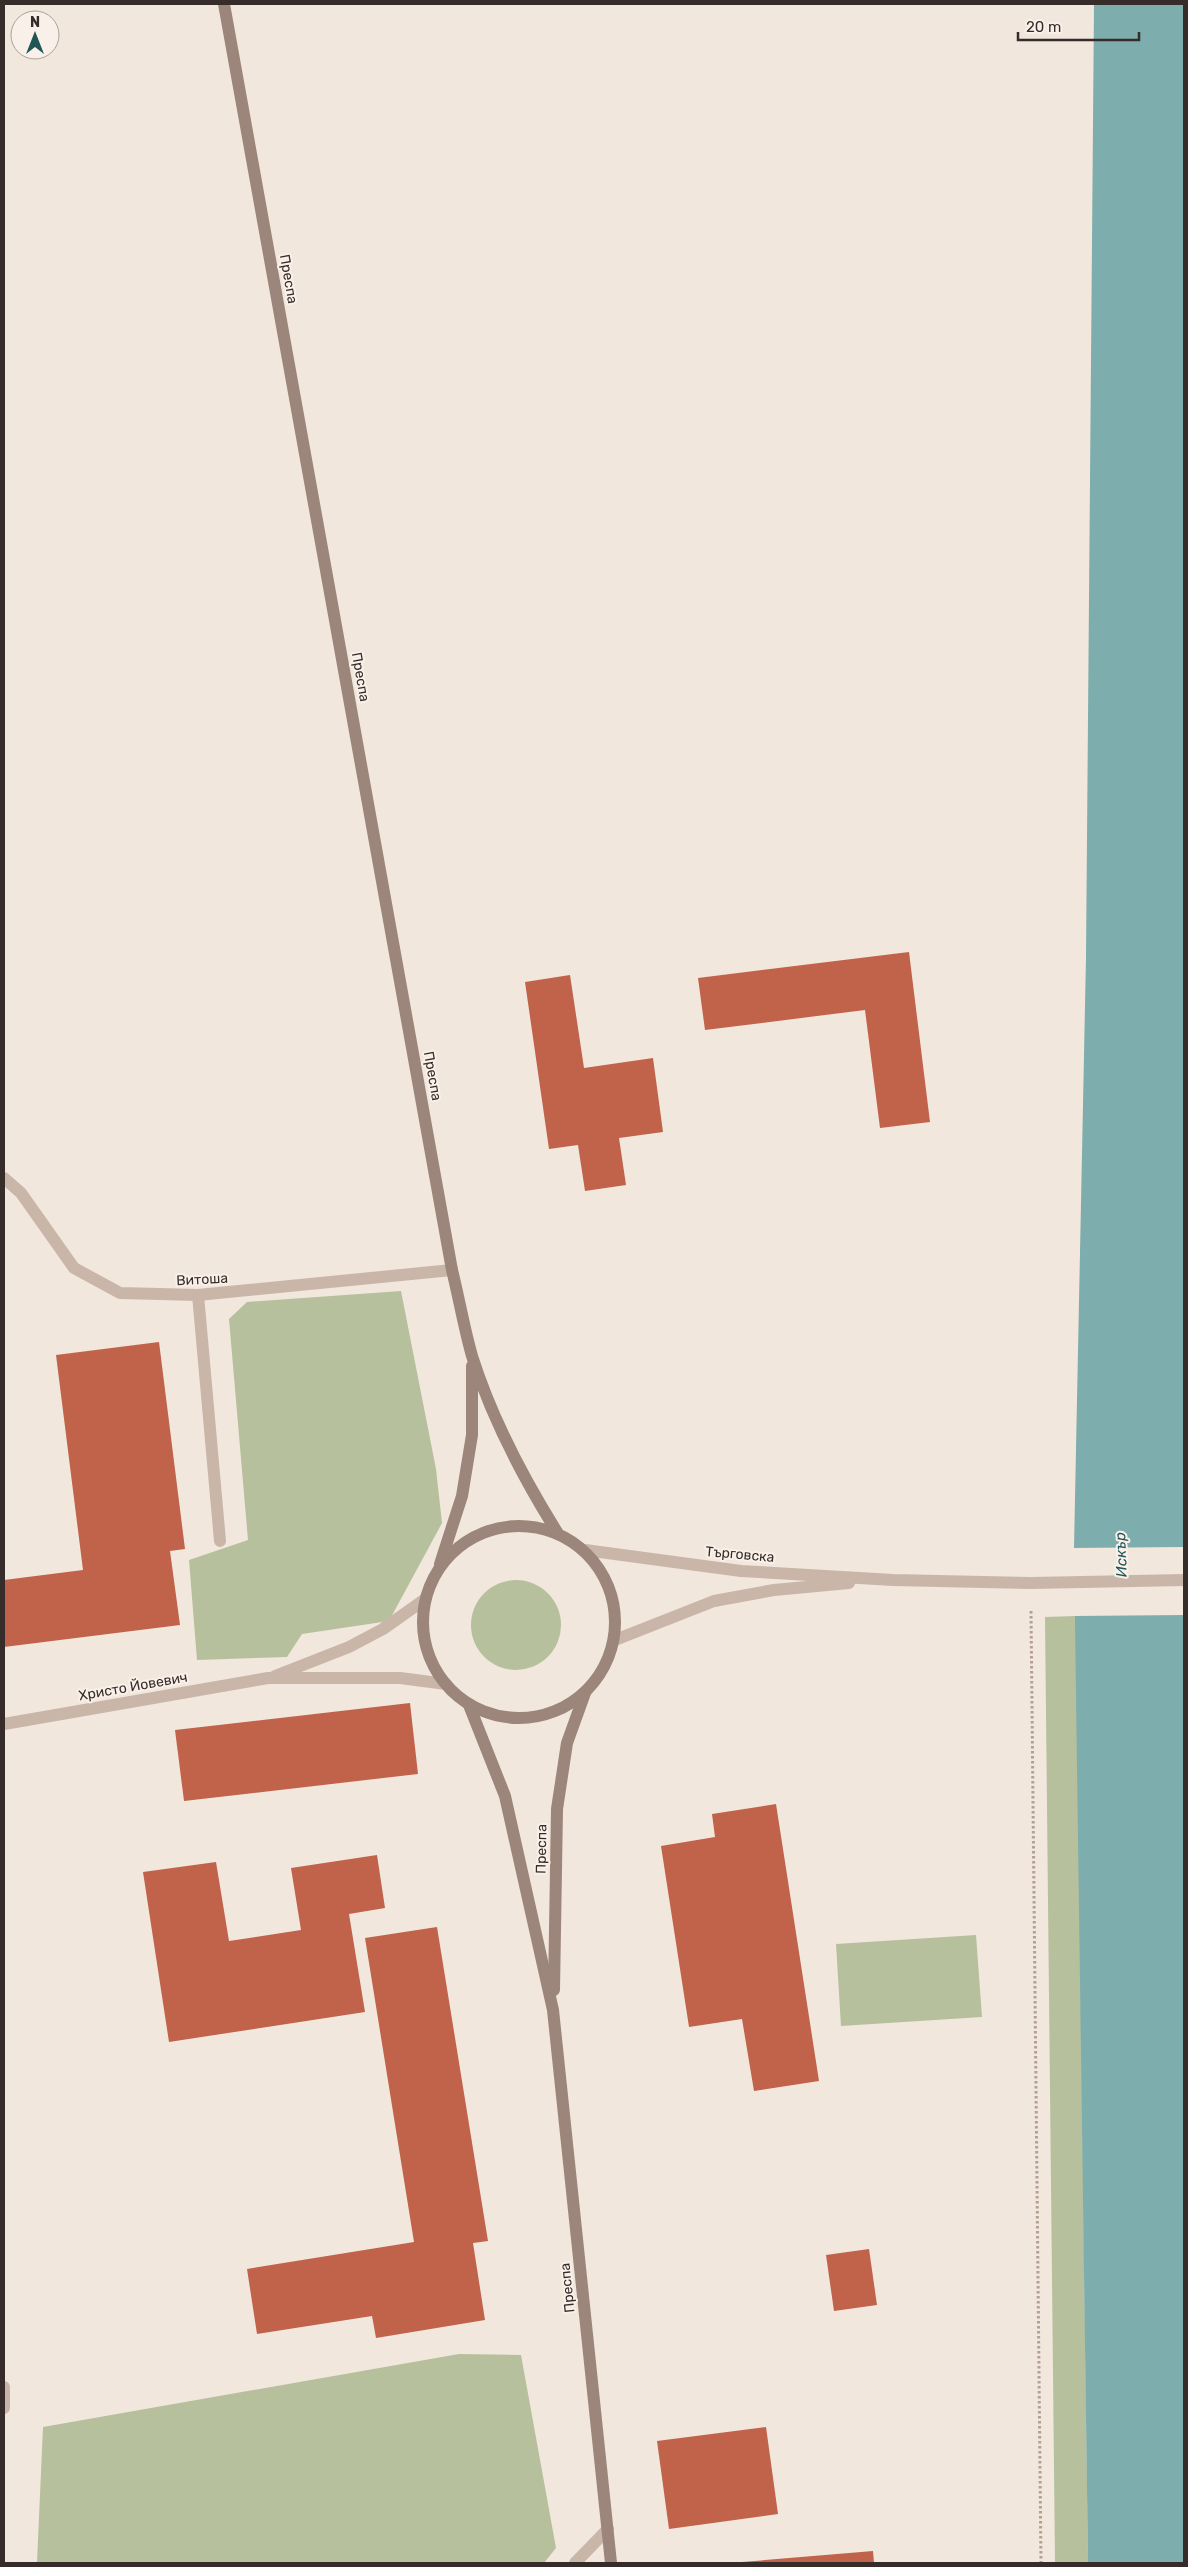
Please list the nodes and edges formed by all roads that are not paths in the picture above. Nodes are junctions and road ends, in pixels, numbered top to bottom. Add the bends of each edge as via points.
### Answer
1 (224, 4) edge
2 (4, 1178) edge
3 (452, 1270) junction
4 (198, 1295) junction
5 (472, 1356) junction
6 (557, 1532) junction
7 (220, 1541) dead end
8 (585, 1550) junction
9 (439, 1567) junction
10 (894, 1580) junction
11 (1184, 1580) edge
12 (424, 1600) junction
13 (615, 1640) junction
14 (268, 1678) junction
15 (446, 1684) junction
16 (585, 1693) junction
17 (469, 1705) junction
18 (4, 1724) edge
19 (553, 2010) junction
20 (4, 2387) edge
21 (4, 2408) edge
22 (608, 2529) junction
23 (575, 2563) edge
24 (611, 2563) edge

1 - 3 main road, Преспа
2 - 4 street, Витоша via 21,1193 74,1268 120,1293
3 - 4 street, Витоша
3 - 5 main road, Преспа
4 - 7 street
5 - 6 main road, Преспа via 500,1430 522,1475
5 - 9 main road, Преспа via 472,1436 462,1496
6 - 8 main road
6 - 9 main road via 525,1525 492,1529 462,1544
8 - 10 street, Търговска via 741,1571
8 - 13 main road via 605,1576 616,1607
9 - 12 main road
10 - 11 street, Търговска
10 - 13 street, Търговска via 774,1590 714,1600
12 - 14 street, Христо Йовевич via 383,1629 350,1646
12 - 15 main road via 423,1628 430,1658
13 - 16 main road via 603,1671
14 - 15 street, Христо Йовевич via 400,1678
14 - 18 street, Христо Йовевич
15 - 17 main road
16 - 17 main road via 559,1710 529,1718 498,1716
16 - 19 main road, Преспа via 567,1743 557,1809
17 - 19 main road, Преспа via 504,1796
19 - 22 main road, Преспа
20 - 21 street
22 - 23 street
22 - 24 main road, Преспа

